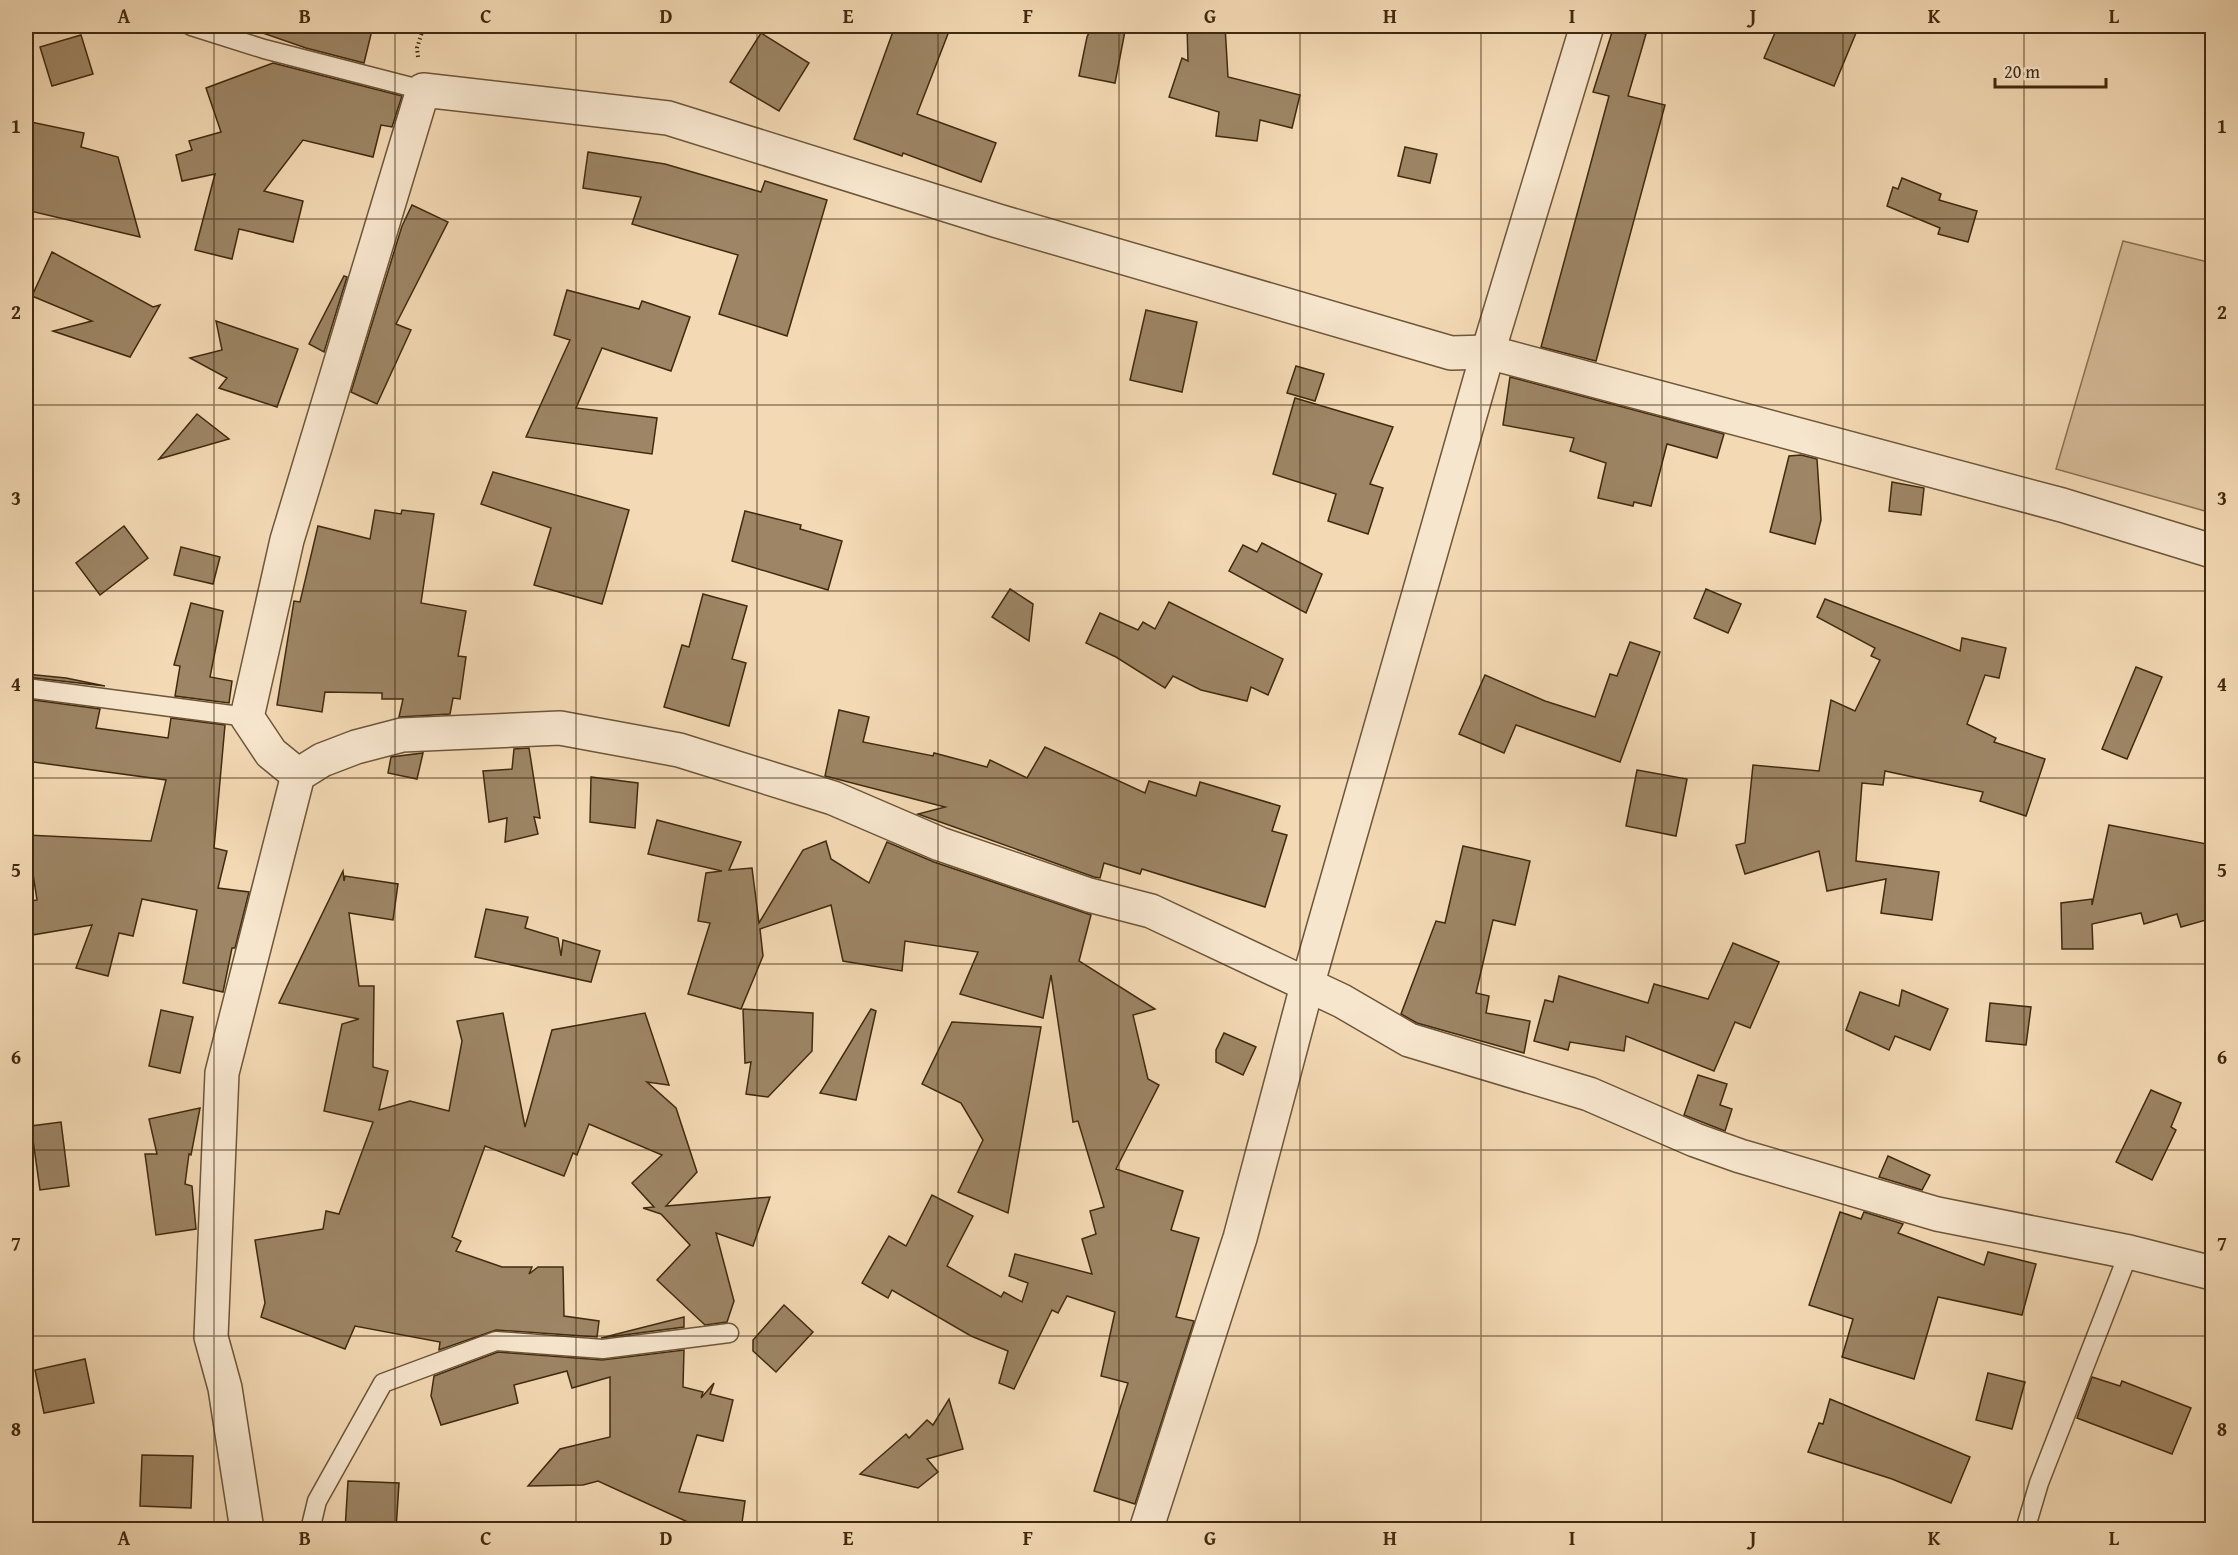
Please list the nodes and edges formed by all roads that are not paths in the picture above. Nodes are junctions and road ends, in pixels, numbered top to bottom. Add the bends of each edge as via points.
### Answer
1 (191, 26) edge
2 (1587, 26) edge
3 (423, 90) junction
4 (1488, 352) junction
5 (2212, 551) edge
6 (26, 688) edge
7 (246, 717) junction
8 (298, 776) junction
9 (1307, 986) junction
10 (2129, 1252) junction
11 (2212, 1273) edge
12 (729, 1333) dead end
13 (248, 1530) edge
14 (310, 1530) edge
15 (1146, 1530) edge
16 (2025, 1530) edge

1 - 3 lane via 264,50
2 - 4 street
3 - 4 street via 668,118 998,221 1451,353
3 - 7 street via 287,540
4 - 5 street via 2051,502
4 - 9 street
6 - 7 lane
7 - 8 street via 271,753
8 - 9 street via 322,760 402,735 560,728 679,750 833,798 940,844 1151,911
8 - 13 street via 222,1073 211,1336 225,1388
9 - 10 street via 1342,1001 1409,1041 1589,1094 1740,1156 1937,1214
9 - 15 street via 1240,1238
10 - 11 street
10 - 16 lane via 2039,1483
12 - 14 lane via 603,1348 496,1341 383,1383 317,1501

